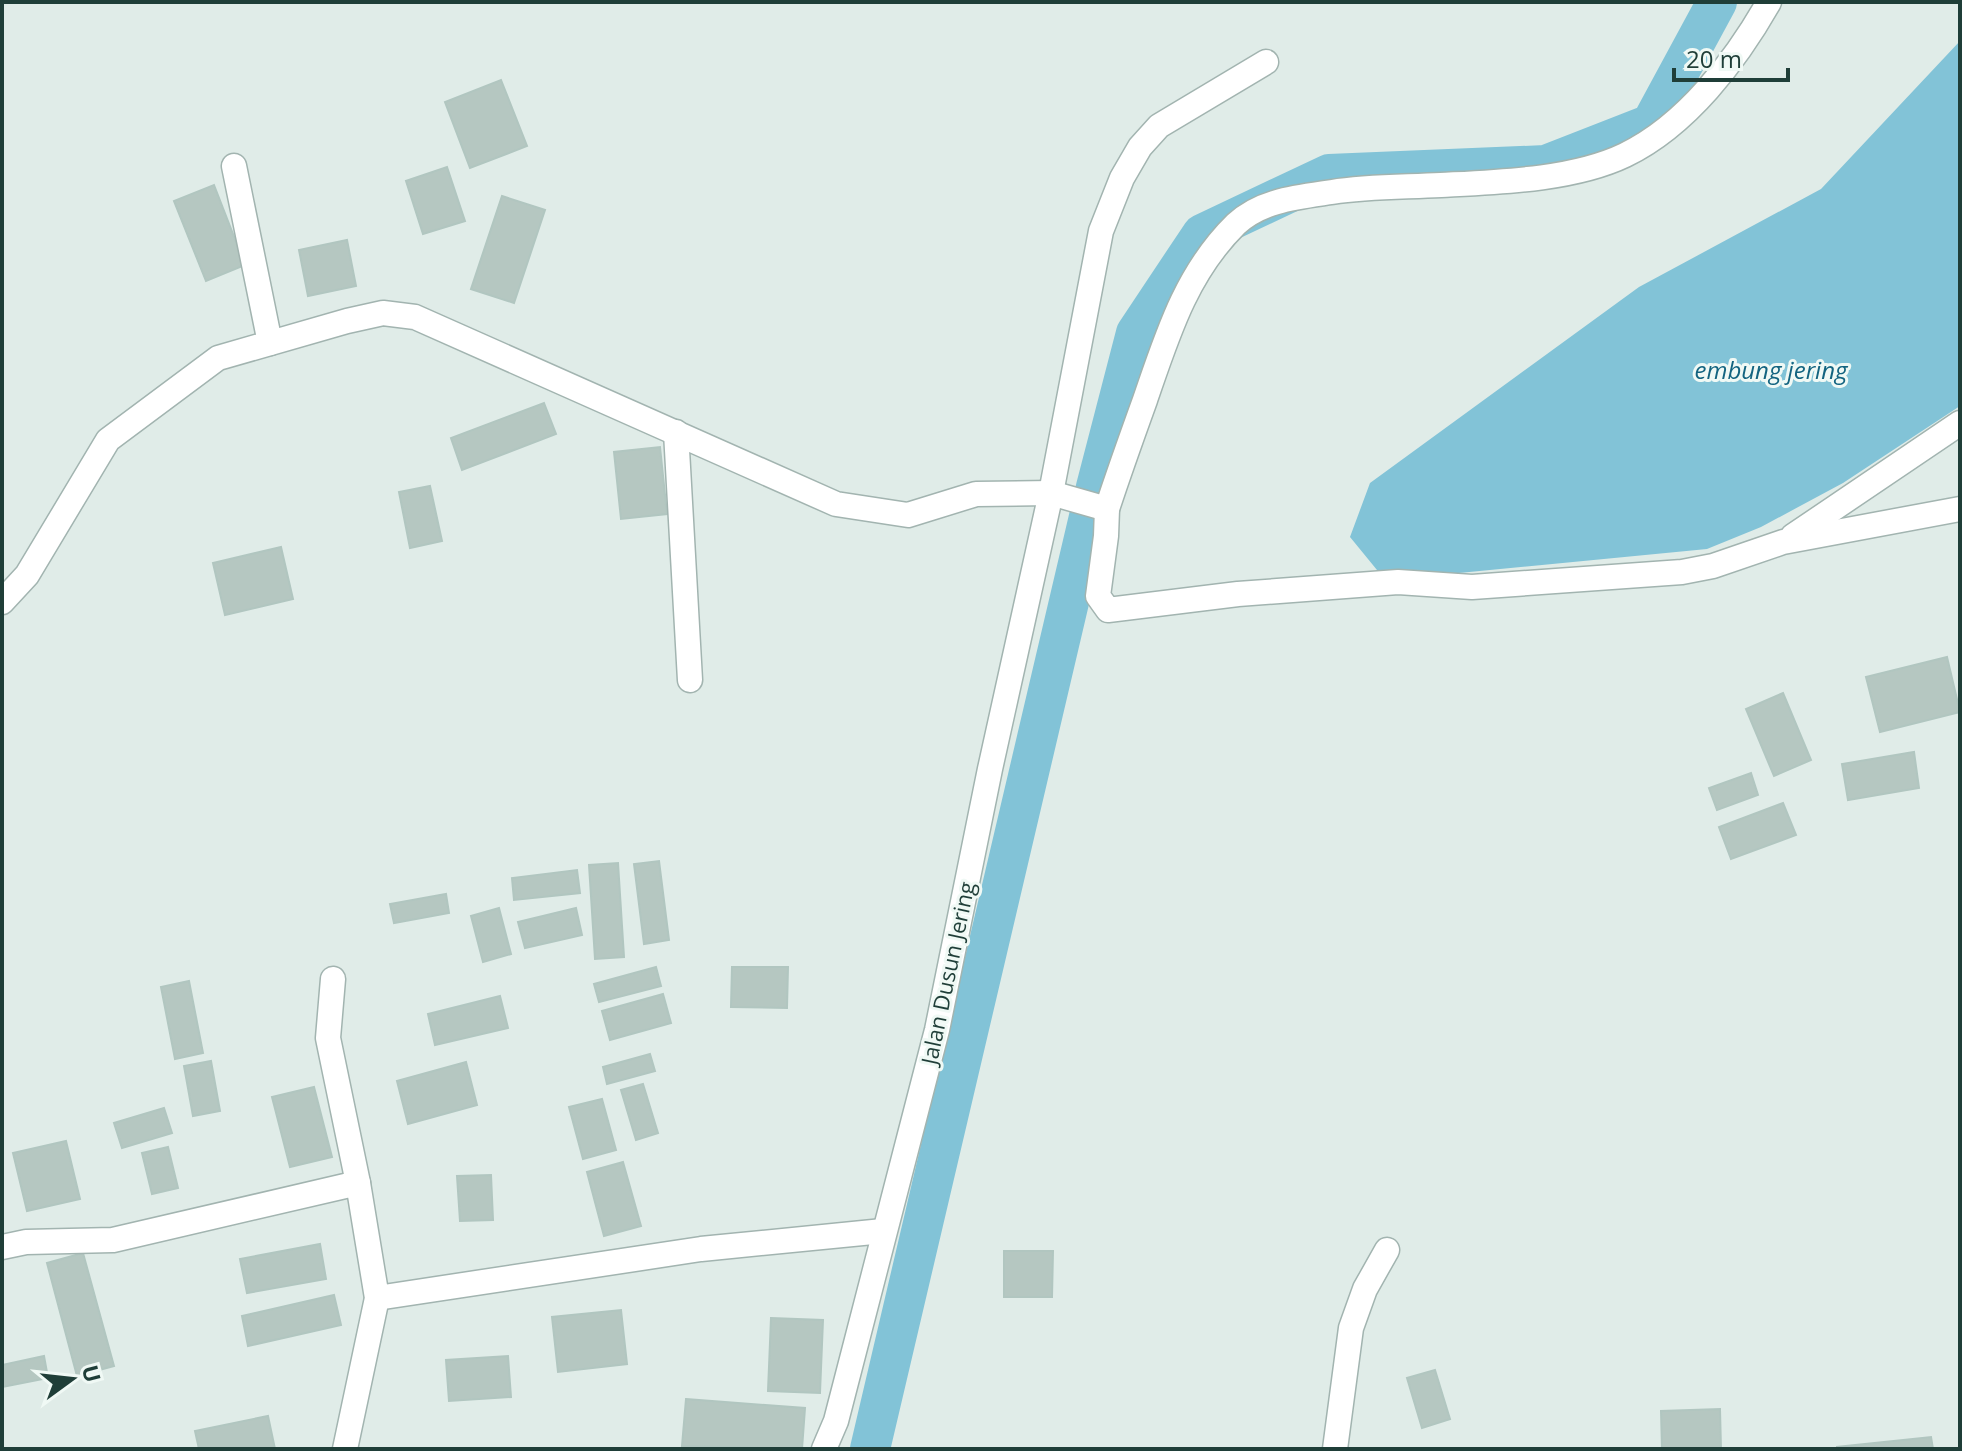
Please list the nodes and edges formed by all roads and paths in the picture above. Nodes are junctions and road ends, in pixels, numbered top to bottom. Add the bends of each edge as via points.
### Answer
1 (1769, 2) edge
2 (1266, 62) dead end
3 (234, 166) dead end
4 (270, 343) junction
5 (1960, 423) edge
6 (676, 432) junction
7 (1061, 496) junction
8 (1102, 507) junction
9 (1960, 509) edge
10 (1783, 542) junction
11 (2, 602) edge
12 (690, 680) dead end
13 (333, 979) dead end
14 (358, 1183) junction
15 (883, 1231) junction
16 (2, 1247) edge
17 (1387, 1250) dead end
18 (377, 1298) junction
19 (345, 1449) edge
20 (824, 1449) edge
21 (1335, 1449) edge

1 - 8 street via 1746,42 1710,86 1628,154 1532,178 1295,197 1244,218 1212,251 1182,301
2 - 7 street, Jalan Dusun Jering via 1159,126 1122,178 1101,231
3 - 4 street
4 - 6 street via 383,313 415,317
4 - 11 street via 218,358 108,440 27,575
5 - 10 street
6 - 7 street via 836,504 908,515 976,494
6 - 12 street
7 - 8 street
7 - 15 street, Jalan Dusun Jering via 990,769 937,1030
8 - 10 street via 1106,536 1098,596 1108,610 1398,582 1472,587 1682,572
9 - 10 street
13 - 14 street via 328,1038
14 - 16 street via 113,1240
14 - 18 street
15 - 18 street via 701,1249
15 - 20 street, Jalan Dusun Jering
17 - 21 street via 1351,1328
18 - 19 street

